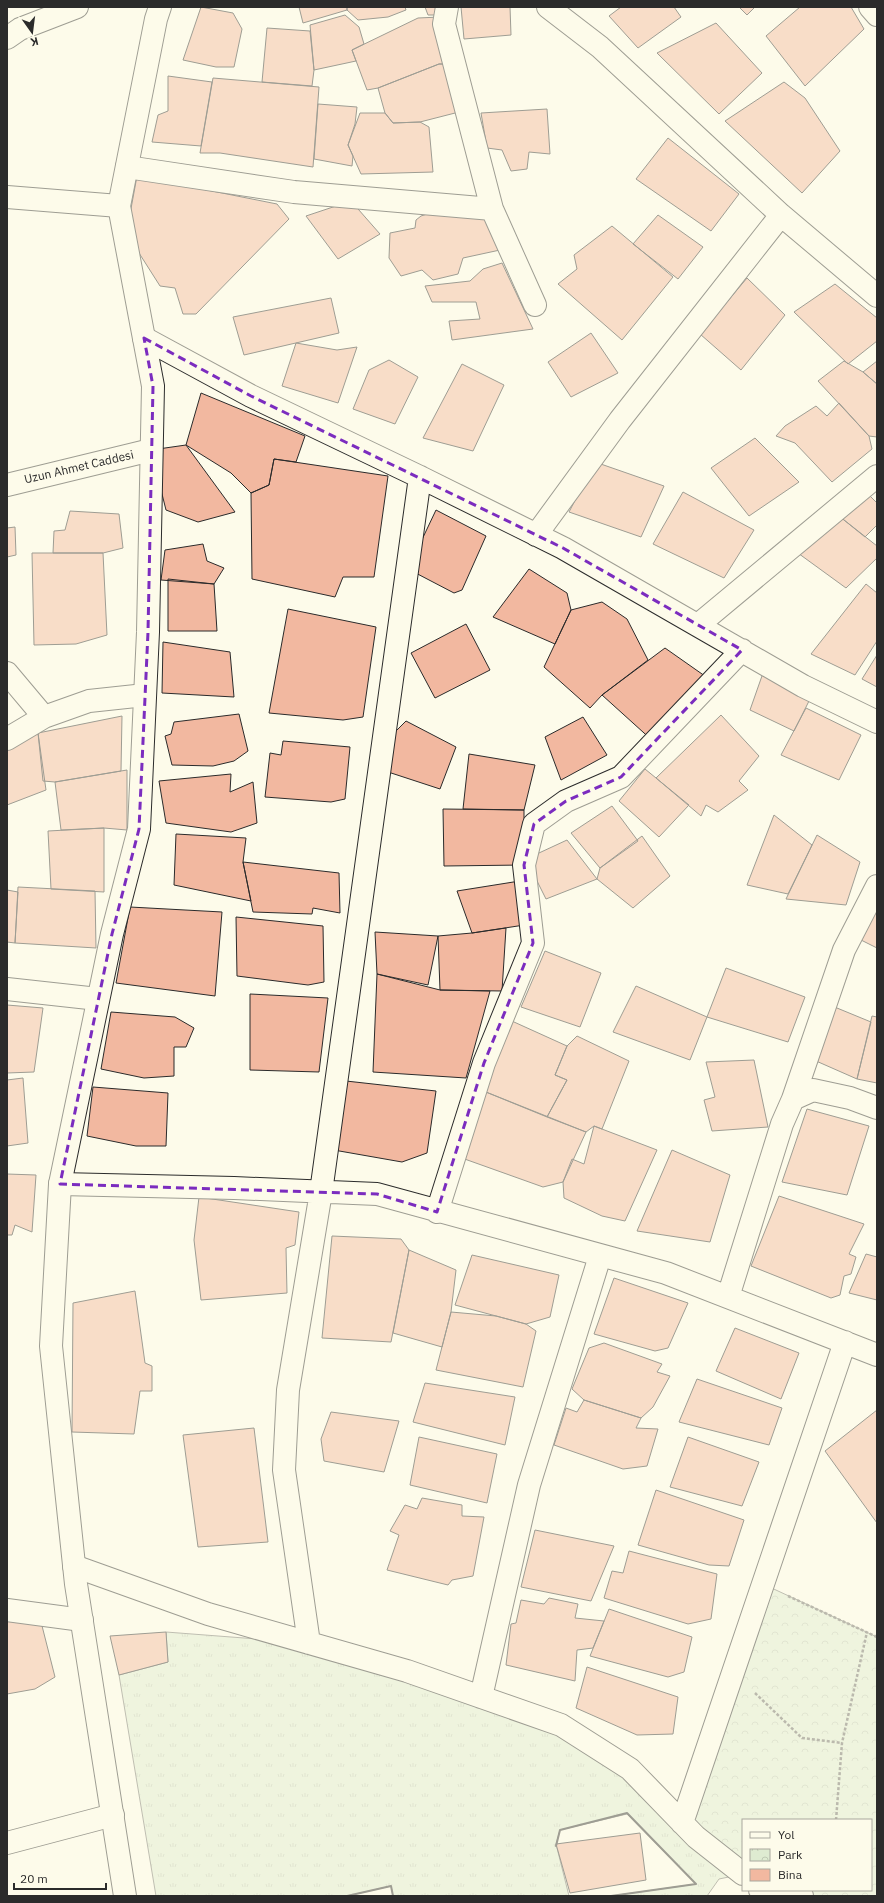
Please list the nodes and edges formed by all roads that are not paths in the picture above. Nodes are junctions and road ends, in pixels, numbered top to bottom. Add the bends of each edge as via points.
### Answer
1 (77, 7) edge
2 (448, 7) edge
3 (548, 7) edge
4 (870, 7) edge
5 (156, 8) edge
6 (877, 15) edge
7 (7, 38) edge
8 (127, 167) junction
9 (7, 197) edge
10 (119, 206) junction
11 (492, 209) junction
12 (781, 215) junction
13 (877, 296) edge
14 (535, 305) dead end
15 (144, 338) junction
16 (151, 450) junction
17 (877, 476) edge
18 (420, 477) junction
19 (7, 485) edge
20 (536, 535) junction
21 (698, 625) junction
22 (742, 650) junction
23 (7, 673) edge
24 (145, 695) junction
25 (44, 717) junction
26 (877, 722) edge
27 (7, 738) edge
28 (877, 886) edge
29 (7, 989) edge
30 (98, 999) junction
31 (793, 1099) junction
32 (877, 1108) edge
33 (60, 1184) junction
34 (322, 1192) junction
35 (438, 1212) junction
36 (600, 1256) junction
37 (728, 1297) junction
38 (845, 1342) junction
39 (877, 1354) edge
40 (74, 1566) junction
41 (7, 1610) edge
42 (82, 1620) junction
43 (309, 1643) junction
44 (481, 1697) junction
45 (113, 1815) junction
46 (682, 1823) junction
47 (7, 1844) edge
48 (742, 1873) edge
49 (784, 1891) edge
50 (125, 1896) edge
51 (802, 1896) edge

1 - 7 street via 20,29
2 - 11 street via 444,24
3 - 12 street via 600,46
4 - 6 street
5 - 8 street
8 - 10 street
8 - 11 street via 294,192
9 - 10 street
10 - 15 street
11 - 14 street
12 - 13 street
12 - 20 street via 620,420
15 - 16 street via 153,386
15 - 18 street via 251,396
16 - 19 street, Uzun Ahmet Caddesi
16 - 24 street
17 - 21 street
18 - 20 street
18 - 34 street
20 - 21 street
21 - 22 street
22 - 26 street via 803,686
22 - 35 street via 621,777 566,801 534,824 524,865 533,943 484,1063
23 - 25 street
24 - 25 street via 89,701
24 - 30 street via 139,829
25 - 27 street
28 - 31 street via 844,950
29 - 30 street
30 - 33 street
31 - 32 street via 813,1090 850,1098
31 - 37 street via 782,1124
33 - 34 street
33 - 40 street via 51,1346
34 - 35 street via 377,1194
34 - 43 street via 288,1390 284,1470
35 - 36 street
36 - 37 street via 666,1274
36 - 44 street via 529,1485
37 - 38 street
38 - 39 street
38 - 46 street
40 - 42 street
40 - 43 street via 208,1614
41 - 42 street
42 - 45 street
43 - 44 street via 407,1671
44 - 46 street via 561,1725 630,1768
45 - 47 street
45 - 50 street
46 - 48 street
49 - 51 street

